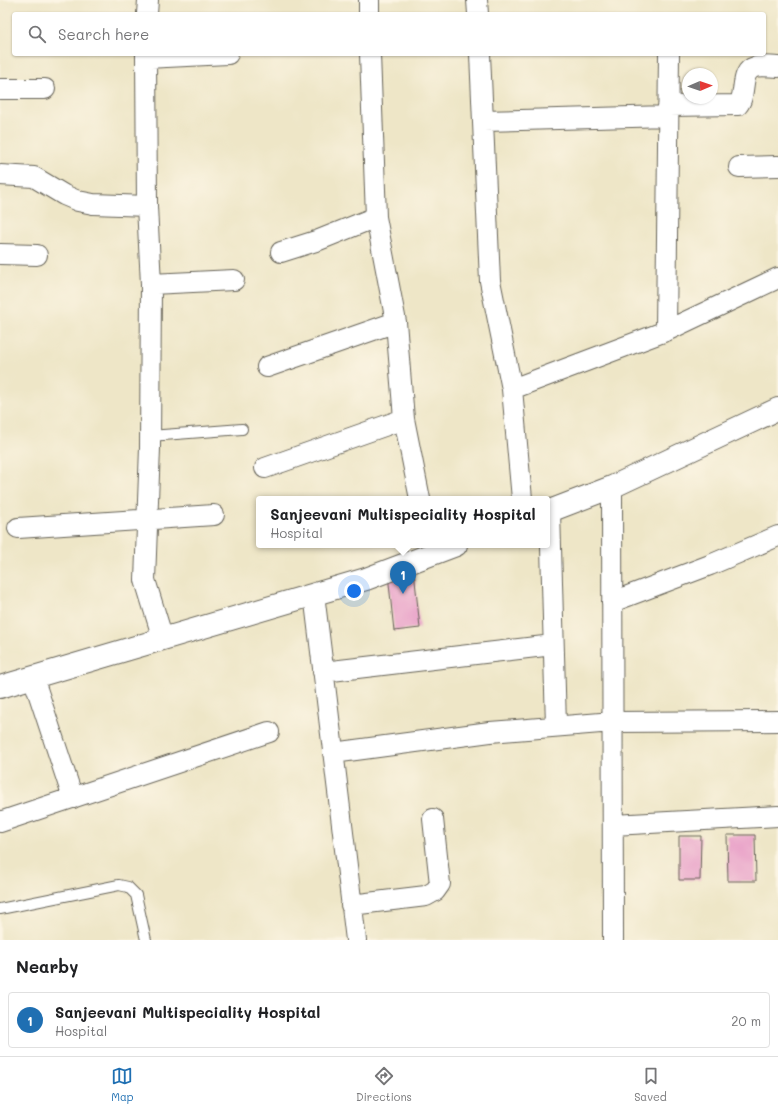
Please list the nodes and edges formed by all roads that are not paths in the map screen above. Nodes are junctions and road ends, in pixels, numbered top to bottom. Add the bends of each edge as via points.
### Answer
1 (148, 0) edge
2 (369, 0) edge
3 (477, 0) edge
4 (148, 12) edge
5 (369, 12) edge
6 (478, 12) edge
7 (146, 56) edge
8 (370, 56) edge
9 (480, 56) edge
10 (669, 56) edge
11 (778, 67) edge
12 (0, 89) edge
13 (45, 89) dead end
14 (668, 111) junction
15 (483, 121) junction
16 (778, 166) edge
17 (739, 167) dead end
18 (0, 175) edge
19 (147, 206) junction
20 (376, 217) junction
21 (281, 252) dead end
22 (0, 254) edge
23 (37, 255) dead end
24 (778, 278) edge
25 (234, 280) dead end
26 (151, 284) junction
27 (396, 322) junction
28 (666, 331) junction
29 (267, 367) dead end
30 (512, 389) junction
31 (778, 409) edge
32 (404, 419) junction
33 (242, 429) dead end
34 (150, 436) junction
35 (265, 468) dead end
36 (612, 487) junction
37 (419, 496) edge
38 (522, 496) edge
39 (550, 512) edge
40 (214, 515) dead end
41 (147, 521) junction
42 (18, 528) dead end
43 (778, 536) edge
44 (550, 545) edge
45 (431, 549) edge
46 (314, 594) junction
47 (612, 602) junction
48 (163, 639) junction
49 (553, 645) junction
50 (323, 672) junction
51 (33, 677) junction
52 (0, 687) edge
53 (778, 721) edge
54 (613, 722) junction
55 (556, 726) junction
56 (269, 732) dead end
57 (333, 753) junction
58 (73, 798) junction
59 (778, 816) edge
60 (433, 819) dead end
61 (0, 822) edge
62 (613, 825) junction
63 (351, 905) junction
64 (0, 909) edge
65 (146, 940) edge
66 (356, 940) edge
67 (613, 940) edge

1 - 4 street
2 - 5 street
3 - 6 street
7 - 19 street
8 - 20 street
9 - 15 street
10 - 14 street
11 - 14 street via 755,67 748,71 743,99 738,105
12 - 13 street
14 - 15 street
14 - 28 street
15 - 30 street via 490,281
16 - 17 street
18 - 19 street via 34,177 78,201
19 - 26 street
20 - 21 street
20 - 27 street
22 - 23 street
24 - 28 street
25 - 26 street
26 - 34 street
27 - 29 street
27 - 32 street
28 - 30 street
30 - 38 street
31 - 36 street
32 - 35 street
32 - 37 street
33 - 34 lane
34 - 41 street
36 - 39 street
36 - 47 street
40 - 41 street
41 - 42 street
41 - 48 street via 145,580
43 - 47 street
44 - 49 street
45 - 46 street via 366,579
46 - 48 street
46 - 50 street
47 - 54 street
48 - 51 street
49 - 50 street
49 - 55 street
50 - 57 street
51 - 52 street
51 - 58 street
53 - 54 street
54 - 55 street
54 - 62 street
55 - 57 street
56 - 58 street
57 - 63 street
58 - 61 street
59 - 62 street
60 - 63 street via 440,884 436,891 426,896
62 - 67 street
63 - 66 street
64 - 65 lane via 119,885 128,887 136,896

